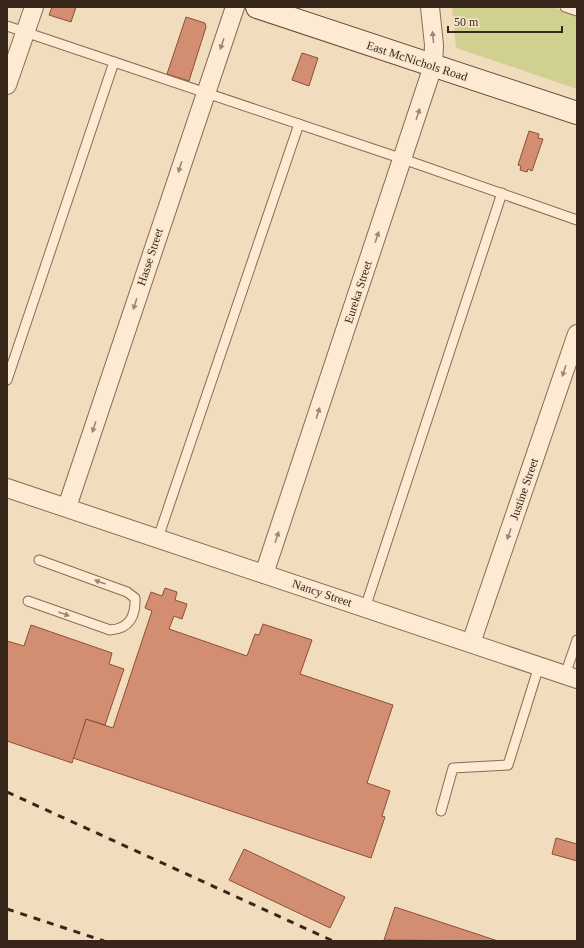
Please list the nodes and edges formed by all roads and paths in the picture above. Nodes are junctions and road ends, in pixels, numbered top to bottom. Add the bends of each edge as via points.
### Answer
1 (34, 7) edge
2 (235, 7) edge
3 (257, 7) edge
4 (430, 7) edge
5 (565, 7) edge
6 (577, 11) edge
7 (7, 26) edge
8 (26, 32) junction
9 (114, 62) junction
10 (433, 66) junction
11 (7, 86) edge
12 (205, 93) junction
13 (577, 113) edge
14 (299, 124) junction
15 (403, 158) junction
16 (502, 193) junction
17 (577, 220) edge
18 (577, 334) edge
19 (7, 380) edge
20 (7, 488) edge
21 (67, 507) junction
22 (158, 538) junction
23 (39, 560) dead end
24 (264, 574) junction
25 (28, 601) dead end
26 (365, 608) junction
27 (577, 640) edge
28 (471, 643) junction
29 (539, 666) junction
30 (571, 677) edge
31 (442, 811) dead end

1 - 8 street
2 -> 12 street, Hasse Street
3 - 10 main road, East McNichols Road
10 -> 4 street, Eureka Street via 434,45
5 - 6 lane
7 - 8 lane
8 - 9 lane
8 - 11 street
9 - 12 lane
9 - 19 lane
10 - 13 main road, East McNichols Road
15 -> 10 street, Eureka Street
12 - 14 lane
12 -> 21 street, Hasse Street
14 - 15 lane
14 - 22 lane
15 - 16 lane
24 -> 15 street, Eureka Street
16 - 17 lane
16 - 26 lane
18 -> 28 street, Justine Street
20 - 21 street, Nancy Street
21 - 22 street, Nancy Street
22 - 24 street, Nancy Street
25 -> 23 lane via 110,630 127,626 136,608 135,598 128,592
24 - 26 street, Nancy Street
26 - 28 street, Nancy Street
27 - 30 lane
28 - 29 street, Nancy Street
29 - 30 street, Nancy Street
29 - 31 lane via 508,765 453,768

